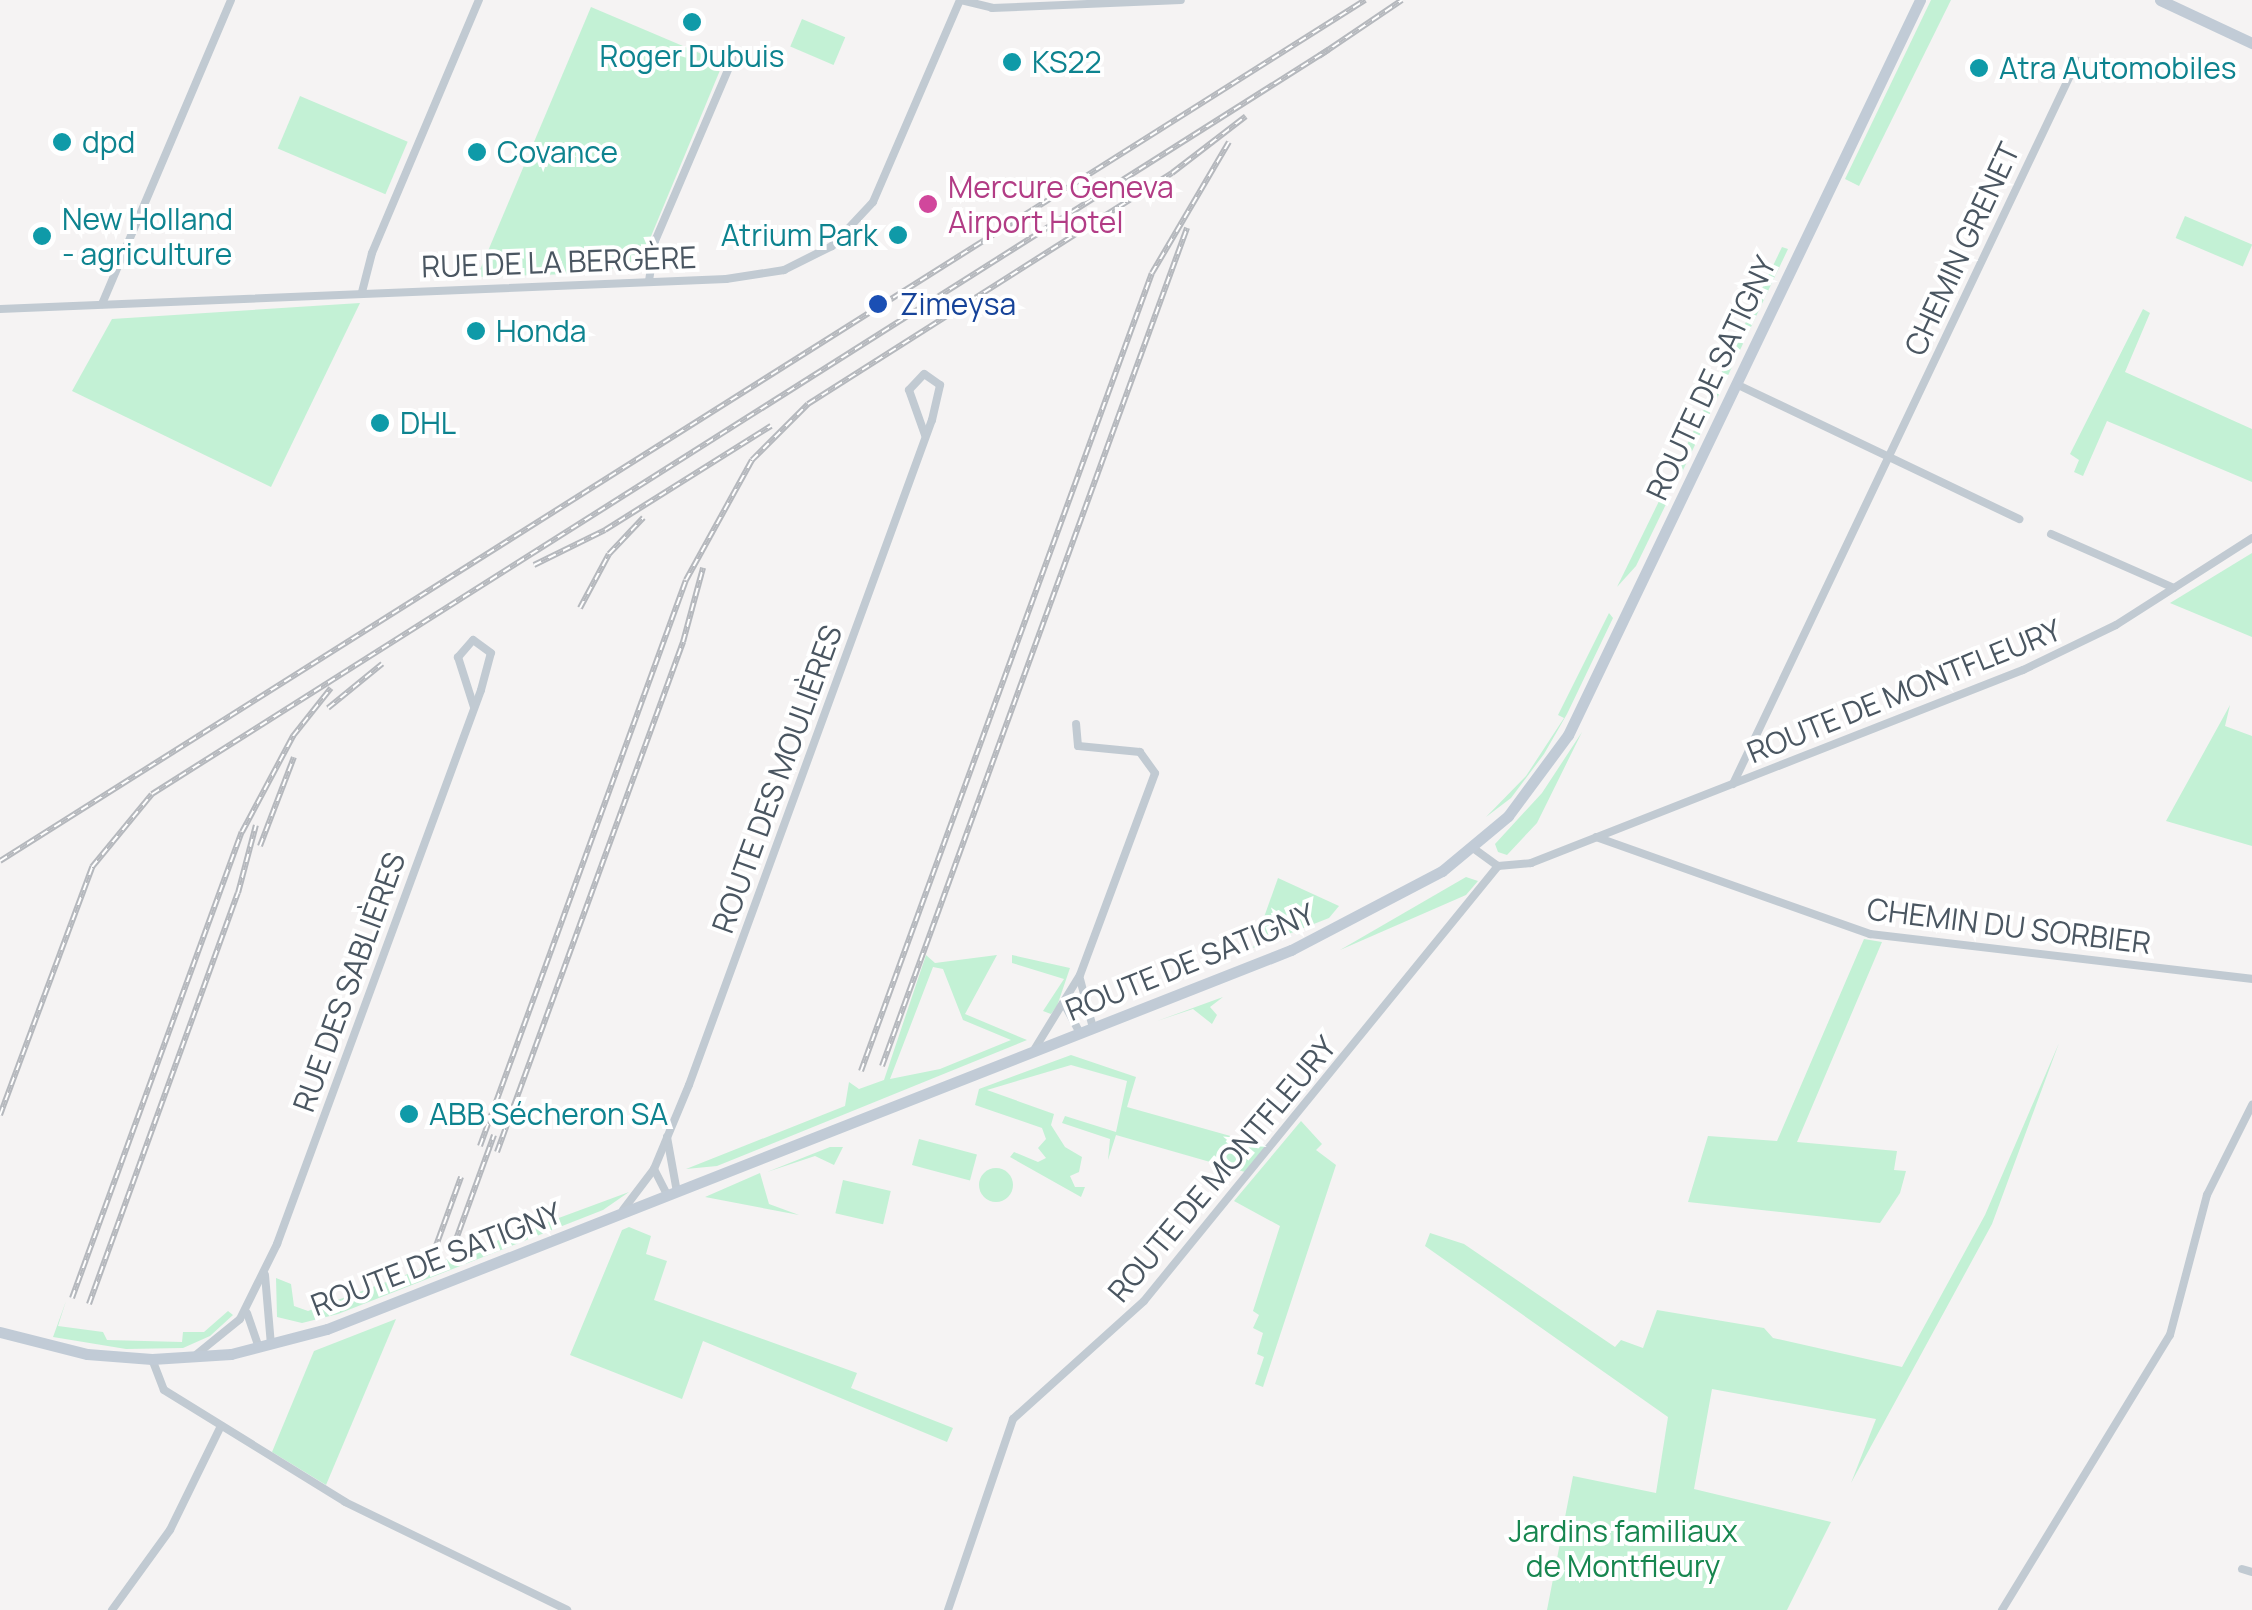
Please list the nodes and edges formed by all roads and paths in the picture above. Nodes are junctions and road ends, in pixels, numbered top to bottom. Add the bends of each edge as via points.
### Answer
1 (231, 0) edge
2 (479, 0) edge
3 (960, 0) edge
4 (1181, 0) edge
5 (1920, 0) edge
6 (2160, 0) edge
7 (2252, 43) edge
8 (733, 58) dead end
9 (2077, 61) dead end
10 (649, 281) junction
11 (362, 292) junction
12 (102, 304) junction
13 (0, 309) edge
14 (1736, 384) junction
15 (925, 435) junction
16 (1888, 456) junction
17 (2019, 518) dead end
18 (2052, 534) dead end
19 (2252, 538) edge
20 (2174, 588) junction
21 (474, 707) junction
22 (1076, 724) dead end
23 (1733, 784) junction
24 (1596, 838) junction
25 (1473, 848) junction
26 (1498, 866) junction
27 (1080, 975) junction
28 (2252, 979) edge
29 (1066, 1006) junction
30 (1086, 1031) junction
31 (1031, 1053) junction
32 (2252, 1106) edge
33 (667, 1138) junction
34 (654, 1169) junction
35 (672, 1194) junction
36 (618, 1215) junction
37 (265, 1273) junction
38 (248, 1308) junction
39 (0, 1332) edge
40 (265, 1347) junction
41 (192, 1358) junction
42 (152, 1360) junction
43 (221, 1426) junction
44 (112, 1610) edge
45 (567, 1610) edge
46 (948, 1610) edge
47 (2002, 1610) edge

1 - 12 street
2 - 11 street via 372,253
3 - 4 street via 992,8
3 - 10 street, RUE DE LA BERGÈRE via 881,187 844,237 770,274
5 - 14 street, ROUTE DE SATIGNY
6 - 7 street
8 - 10 street via 655,240
9 - 16 street, CHEMIN GRENET
10 - 11 street, RUE DE LA BERGÈRE
11 - 12 street, RUE DE LA BERGÈRE
12 - 13 street, RUE DE LA BERGÈRE
14 - 16 street
14 - 25 street, ROUTE DE SATIGNY via 1568,735 1531,790
15 - 15 street, ROUTE DES MOULIÈRES via 941,390 924,374 908,390
15 - 33 street, ROUTE DES MOULIÈRES
16 - 17 street
16 - 23 street, CHEMIN GRENET
18 - 20 street
19 - 20 street, ROUTE DE MONTFLEURY
20 - 23 street, ROUTE DE MONTFLEURY via 2052,658
21 - 21 street, RUE DES SABLIÈRES via 491,657 485,644 473,640 458,656
21 - 37 street, RUE DES SABLIÈRES
22 - 27 street via 1078,746 1140,752 1155,767
23 - 24 street, ROUTE DE MONTFLEURY
24 - 26 street, ROUTE DE MONTFLEURY via 1531,863
24 - 28 street, CHEMIN DU SORBIER via 1870,934
25 - 26 street
25 - 30 street, ROUTE DE SATIGNY via 1406,894 1327,935
26 - 46 street, ROUTE DE MONTFLEURY via 1144,1301 1014,1419
27 - 29 street
27 - 30 street
29 - 30 street
29 - 31 street
30 - 31 street, ROUTE DE SATIGNY
31 - 35 street, ROUTE DE SATIGNY
32 - 47 street via 2207,1195 2170,1336
33 - 34 street, ROUTE DES MOULIÈRES
33 - 35 street
34 - 35 street
34 - 36 street
35 - 36 street, ROUTE DE SATIGNY
36 - 40 street, ROUTE DE SATIGNY
37 - 38 street, RUE DES SABLIÈRES
37 - 40 street, RUE DES SABLIÈRES
38 - 40 street
38 - 41 street, RUE DES SABLIÈRES
39 - 42 street, ROUTE DE SATIGNY via 88,1354
40 - 41 street, ROUTE DE SATIGNY
41 - 42 street, ROUTE DE SATIGNY
42 - 43 street via 164,1390
43 - 44 street via 170,1530
43 - 45 street via 382,1524

